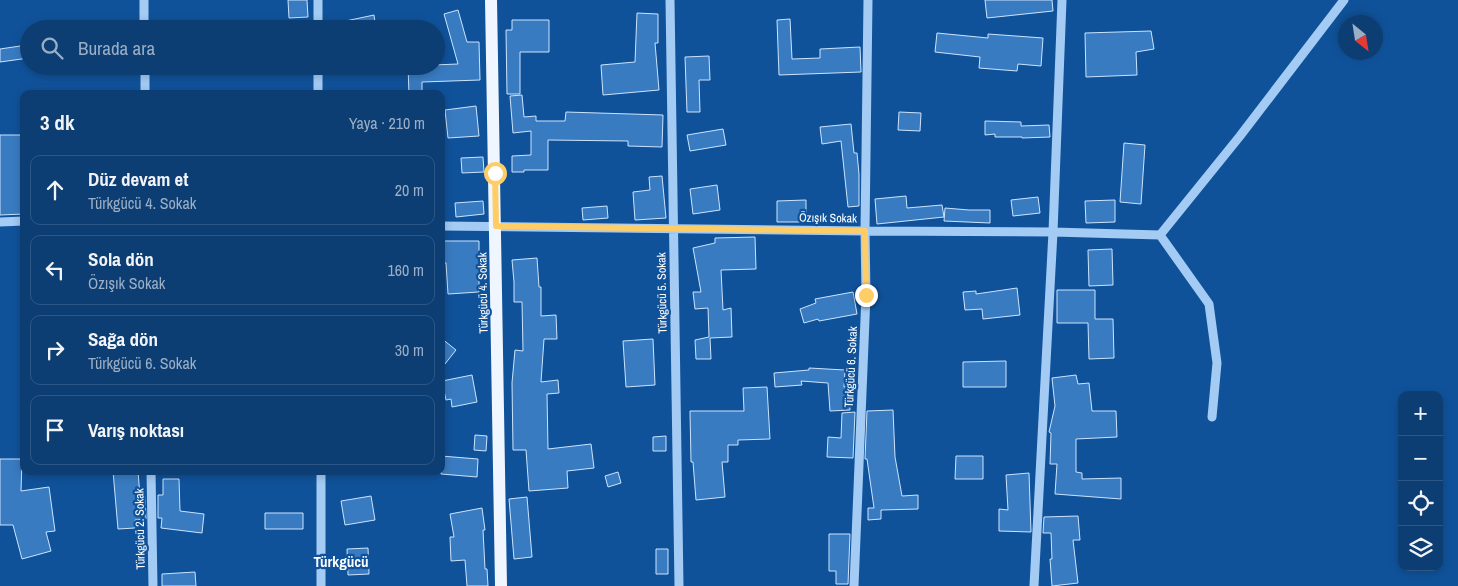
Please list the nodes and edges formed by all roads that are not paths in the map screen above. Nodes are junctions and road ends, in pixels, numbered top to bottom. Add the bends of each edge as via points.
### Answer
1 (144, 0) edge
2 (318, 0) edge
3 (491, 0) edge
4 (670, 0) edge
5 (868, 0) edge
6 (1062, 0) edge
7 (1344, 0) edge
8 (144, 20) edge
9 (318, 20) edge
10 (144, 75) edge
11 (318, 75) edge
12 (145, 90) edge
13 (318, 90) edge
14 (20, 220) edge
15 (0, 222) edge
16 (445, 226) edge
17 (496, 226) junction
18 (674, 228) junction
19 (865, 231) junction
20 (1053, 232) junction
21 (1160, 235) junction
22 (1212, 417) dead end
23 (151, 475) edge
24 (320, 475) edge
25 (154, 586) edge
26 (321, 586) edge
27 (501, 586) edge
28 (679, 586) edge
29 (854, 586) edge
30 (1034, 586) edge

1 - 8 street
2 - 9 street
3 - 17 main road, Türkgücü 4. Sokak
4 - 18 street, Türkgücü 5. Sokak
5 - 19 street, Türkgücü 6. Sokak
6 - 20 street
7 - 21 street
10 - 12 street
11 - 13 street
14 - 15 street
16 - 17 street, Özışık Sokak
17 - 18 street, Özışık Sokak
17 - 27 main road, Türkgücü 4. Sokak
18 - 19 street, Özışık Sokak
18 - 28 street, Türkgücü 5. Sokak
19 - 20 street, Özışık Sokak
19 - 29 street, Türkgücü 6. Sokak via 866,295
20 - 21 street, Özışık Sokak
20 - 30 street
21 - 22 street via 1208,304 1216,363
23 - 25 street, Türkgücü 2. Sokak
24 - 26 street

